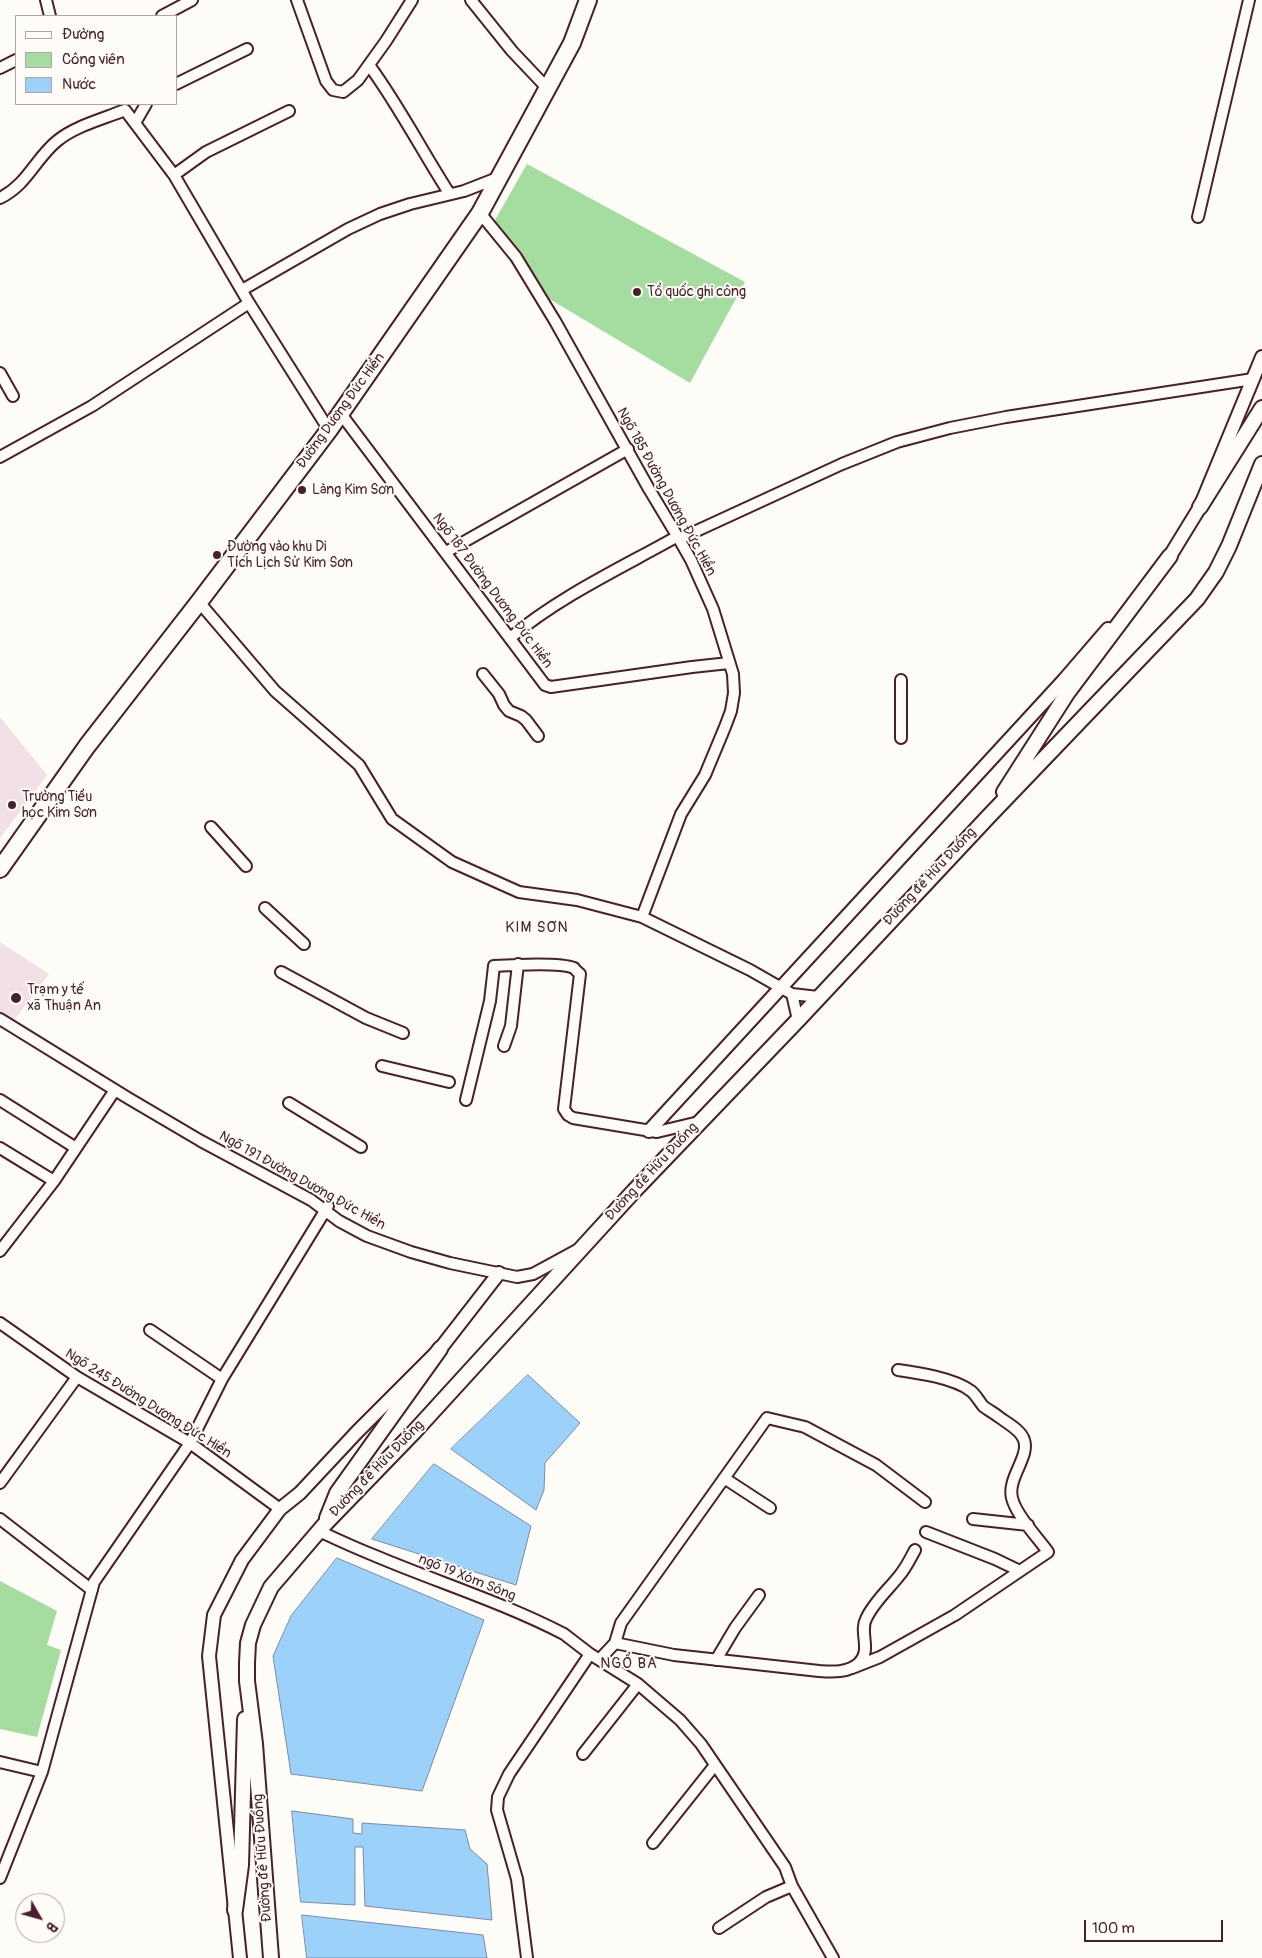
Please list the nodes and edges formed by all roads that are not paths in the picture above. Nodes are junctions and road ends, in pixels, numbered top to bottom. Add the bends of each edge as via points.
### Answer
1 (46, 0) edge
2 (192, 0) edge
3 (297, 0) edge
4 (412, 0) edge
5 (472, 0) edge
6 (588, 0) edge
7 (1249, 0) edge
8 (50, 15) edge
9 (164, 15) edge
10 (247, 49) dead end
11 (15, 60) edge
12 (369, 65) junction
13 (0, 68) edge
14 (178, 83) edge
15 (548, 89) junction
16 (145, 105) edge
17 (122, 107) edge
18 (290, 111) dead end
19 (136, 123) junction
20 (174, 175) junction
21 (502, 177) junction
22 (449, 194) junction
23 (0, 198) edge
24 (480, 213) junction
25 (1198, 217) dead end
26 (242, 290) junction
27 (249, 303) junction
28 (1262, 357) edge
29 (0, 373) edge
30 (1253, 379) junction
31 (14, 396) dead end
32 (1262, 408) edge
33 (341, 414) junction
34 (330, 430) junction
35 (628, 449) junction
36 (0, 457) edge
37 (1262, 464) edge
38 (1200, 507) junction
39 (679, 538) junction
40 (446, 552) junction
41 (1170, 556) junction
42 (200, 602) junction
43 (510, 638) junction
44 (729, 664) junction
45 (483, 674) dead end
46 (901, 680) dead end
47 (538, 736) dead end
48 (901, 738) dead end
49 (989, 816) junction
50 (211, 828) dead end
51 (246, 866) dead end
52 (0, 869) edge
53 (265, 908) dead end
54 (642, 917) junction
55 (304, 944) dead end
56 (518, 964) junction
57 (281, 972) dead end
58 (786, 991) junction
59 (818, 996) junction
60 (0, 1019) edge
61 (798, 1020) junction
62 (403, 1033) dead end
63 (504, 1046) dead end
64 (382, 1066) dead end
65 (449, 1082) dead end
66 (115, 1090) junction
67 (0, 1100) edge
68 (466, 1100) dead end
69 (289, 1103) dead end
70 (699, 1122) junction
71 (649, 1131) junction
72 (361, 1147) dead end
73 (0, 1148) edge
74 (76, 1148) junction
75 (54, 1181) junction
76 (327, 1209) junction
77 (583, 1247) junction
78 (0, 1251) edge
79 (499, 1273) junction
80 (0, 1323) edge
81 (150, 1330) dead end
82 (440, 1349) junction
83 (898, 1370) dead end
84 (78, 1377) junction
85 (222, 1379) junction
86 (190, 1443) junction
87 (724, 1478) junction
88 (0, 1483) edge
89 (925, 1502) dead end
90 (770, 1508) dead end
91 (280, 1509) junction
92 (0, 1519) edge
93 (973, 1519) dead end
94 (1028, 1525) junction
95 (322, 1528) junction
96 (926, 1532) dead end
97 (915, 1550) dead end
98 (1020, 1571) junction
99 (92, 1590) junction
100 (759, 1595) dead end
101 (615, 1643) junction
102 (590, 1654) junction
103 (600, 1659) junction
104 (716, 1660) junction
105 (852, 1668) junction
106 (247, 1681) junction
107 (638, 1684) junction
108 (583, 1754) dead end
109 (0, 1762) edge
110 (715, 1765) junction
111 (42, 1772) junction
112 (653, 1843) dead end
113 (0, 1878) edge
114 (792, 1886) junction
115 (235, 1910) junction
116 (719, 1928) dead end
117 (240, 1958) edge
118 (270, 1958) edge
119 (527, 1958) edge
120 (833, 1958) edge

1 - 8 street
2 - 9 street
3 - 12 street via 326,81 333,90 343,92
4 - 12 street
5 - 15 street via 512,51
6 - 15 highway, Đường Dương Đức Hiền via 572,43
7 - 25 street
10 - 14 street
11 - 13 street
12 - 22 street via 390,93
15 - 21 highway, Đường Dương Đức Hiền
16 - 19 street
17 - 19 street
17 - 23 street via 66,134 18,187
18 - 20 street via 206,152
19 - 20 street
20 - 26 street
21 - 22 street
21 - 24 highway, Đường Dương Đức Hiền
22 - 26 street via 380,214
24 - 33 highway, Đường Dương Đức Hiền
24 - 35 street, Ngõ 185 Đường Dương Đức Hiền via 516,257
26 - 27 street
27 - 34 street
27 - 36 street via 92,406
28 - 30 street
29 - 31 street
30 - 38 street
30 - 39 street via 1006,418 897,442
32 - 38 main road
33 - 34 highway, Đường Dương Đức Hiền
33 - 40 street, Ngõ 187 Đường Dương Đức Hiền
34 - 42 highway, Đường Dương Đức Hiền
35 - 39 street, Ngõ 185 Đường Dương Đức Hiền
35 - 40 street
37 - 49 main road, Đường đê Hữu Đuống via 1229,546 1197,599
38 - 41 street
39 - 43 street via 571,595 534,618
39 - 44 street, Ngõ 185 Đường Dương Đức Hiền via 713,609
40 - 43 street, Ngõ 187 Đường Dương Đức Hiền
41 - 49 main road via 1068,692
41 - 58 street via 1064,680
42 - 52 highway, Đường Dương Đức Hiền via 87,746
42 - 54 street via 275,691 359,765 392,819 414,836 452,862 519,892 577,900
43 - 44 street, Ngõ 187 Đường Dương Đức Hiền via 548,686
44 - 54 street, Ngõ 185 Đường Dương Đức Hiền via 733,674 731,711 705,775 681,814
45 - 47 street via 509,711 526,720
46 - 48 street
49 - 59 main road, Đường đê Hữu Đuống
50 - 51 street
53 - 55 street
54 - 58 street
56 - 63 street via 511,1026
56 - 68 street via 494,966 490,1001
56 - 71 street via 574,968 580,974 564,1110 574,1118
57 - 62 street via 366,1018
58 - 59 street
58 - 61 street
58 - 71 street
59 - 61 main road, Đường đê Hữu Đuống
60 - 66 street, Ngõ 191 Đường Dương Đức Hiền
61 - 70 main road, Đường đê Hữu Đuống
64 - 65 street
66 - 74 street
66 - 76 street, Ngõ 191 Đường Dương Đức Hiền
67 - 74 street
69 - 72 street
70 - 71 street
70 - 77 main road, Đường đê Hữu Đuống
73 - 75 street
74 - 75 street
75 - 78 street
76 - 79 street, Ngõ 191 Đường Dương Đức Hiền via 367,1236 411,1252
76 - 85 street
77 - 79 street, Ngõ 191 Đường Dương Đức Hiền via 530,1275 517,1277
77 - 95 main road, Đường đê Hữu Đuống
79 - 82 street
80 - 84 street, Ngõ 245 Đường Dương Đức Hiền
81 - 85 street
82 - 91 street via 300,1493
82 - 95 main road via 337,1493
83 - 94 street via 940,1379 969,1390 1017,1430 1024,1439 1025,1449 1011,1485 1012,1497
84 - 86 street, Ngõ 245 Đường Dương Đức Hiền
84 - 88 street
85 - 86 street
86 - 91 street, Ngõ 245 Đường Dương Đức Hiền
86 - 99 street via 100,1572
87 - 89 street via 768,1418 805,1427 876,1465
87 - 90 street
87 - 101 street via 621,1623
91 - 115 street via 242,1560 214,1615 209,1656
92 - 99 street
93 - 94 street
94 - 98 street via 1048,1552
95 - 102 street, ngõ 19 Xóm Sông via 378,1558 466,1590 548,1626
95 - 106 main road, Đường đê Hữu Đuống via 271,1587 261,1605 248,1643
96 - 98 street
97 - 105 street via 901,1575 866,1617 864,1655
98 - 105 street via 955,1615 880,1657
99 - 111 street
100 - 104 street
101 - 103 street
101 - 104 street
102 - 103 street, ngõ 19 Xóm Sông
102 - 119 street via 514,1766 498,1797 497,1810 517,1879
103 - 107 street, ngõ 19 Xóm Sông
104 - 105 street via 819,1671 837,1672
106 - 115 main road via 241,1865
106 - 118 main road, Đường đê Hữu Đuống via 255,1744
107 - 108 street
107 - 110 street, ngõ 19 Xóm Sông via 680,1720 702,1744
109 - 111 street
110 - 112 street
110 - 114 street, ngõ 19 Xóm Sông via 785,1867
111 - 113 street
114 - 116 street via 766,1897
114 - 120 street, ngõ 19 Xóm Sông
115 - 117 street

